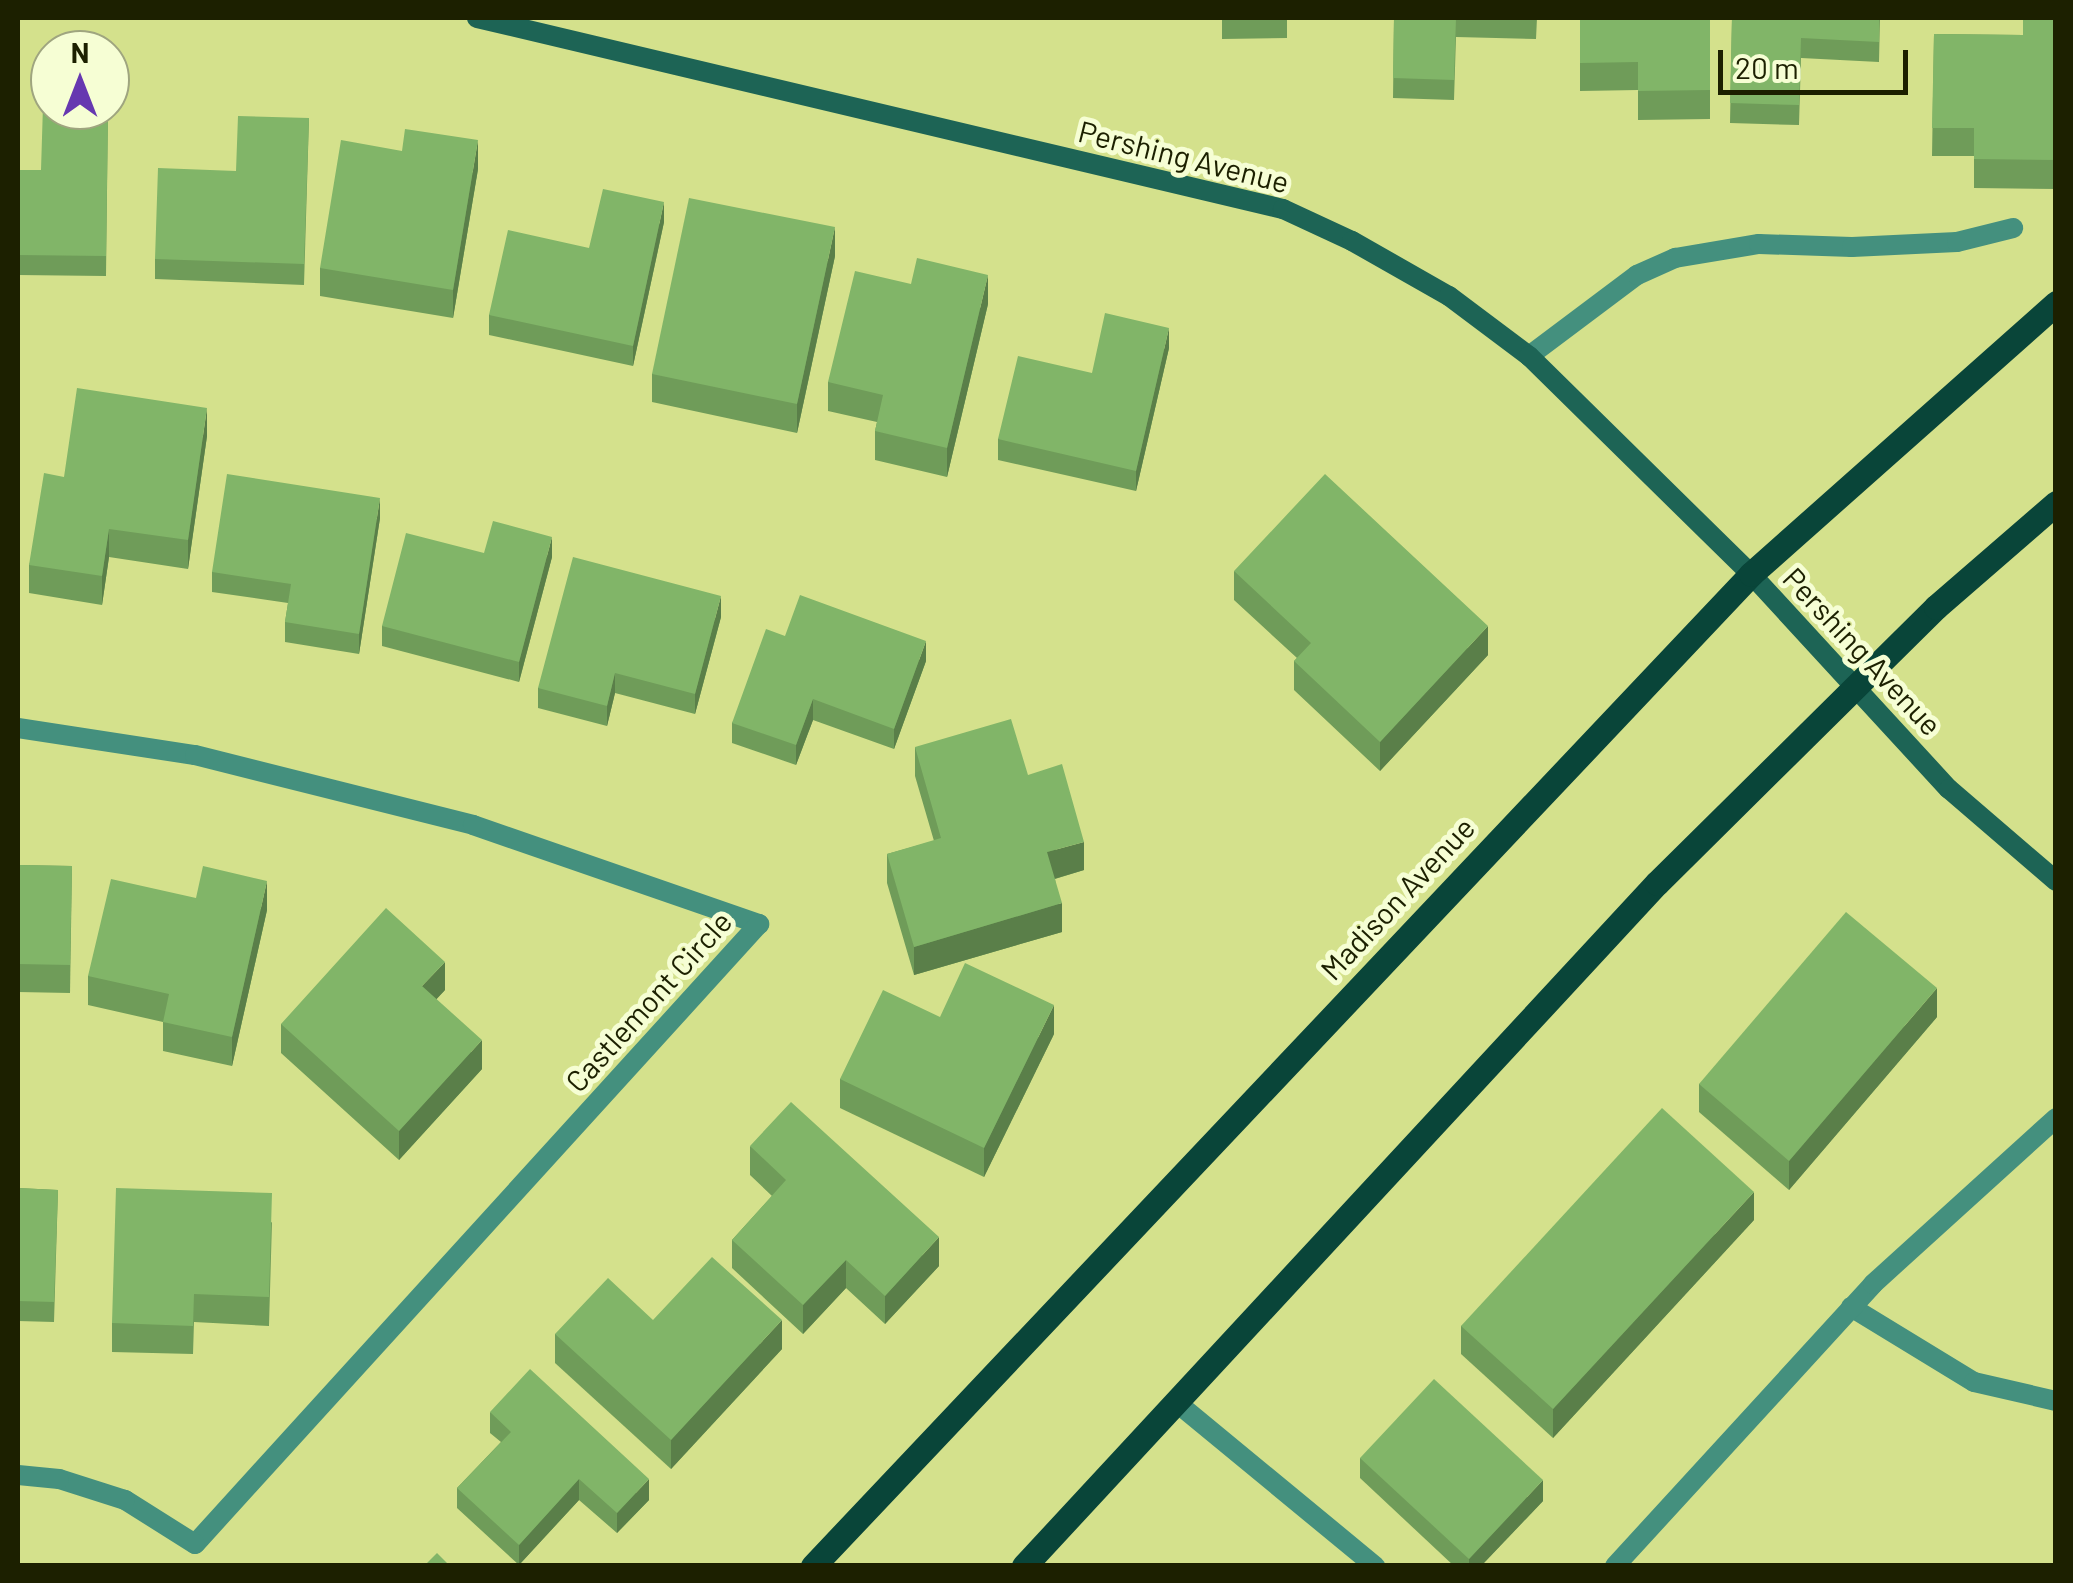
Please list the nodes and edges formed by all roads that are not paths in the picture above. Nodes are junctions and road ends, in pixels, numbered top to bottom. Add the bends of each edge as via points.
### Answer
1 (478, 18) edge
2 (2013, 228) dead end
3 (2056, 304) edge
4 (1528, 356) junction
5 (2056, 503) edge
6 (1750, 574) junction
7 (1854, 687) junction
8 (18, 728) edge
9 (2056, 881) edge
10 (2056, 1118) edge
11 (1851, 1308) junction
12 (2056, 1400) edge
13 (1176, 1402) junction
14 (18, 1475) edge
15 (813, 1566) edge
16 (1024, 1566) edge
17 (1376, 1566) edge
18 (1616, 1566) edge

1 - 4 street, Pershing Avenue via 1283,209 1449,296
2 - 4 street via 1957,242 1759,244 1675,258 1638,275
3 - 6 main road, Madison Avenue
4 - 6 street, Pershing Avenue
5 - 7 main road
6 - 7 street, Pershing Avenue
6 - 15 main road, Madison Avenue
7 - 9 street, Pershing Avenue via 1994,832
7 - 13 main road via 1658,883
8 - 14 street, Castlemont Circle via 195,754 473,825 759,924 195,1544 125,1500 60,1479
10 - 11 street
11 - 12 street via 1974,1382
11 - 18 street
13 - 16 main road
13 - 17 street

